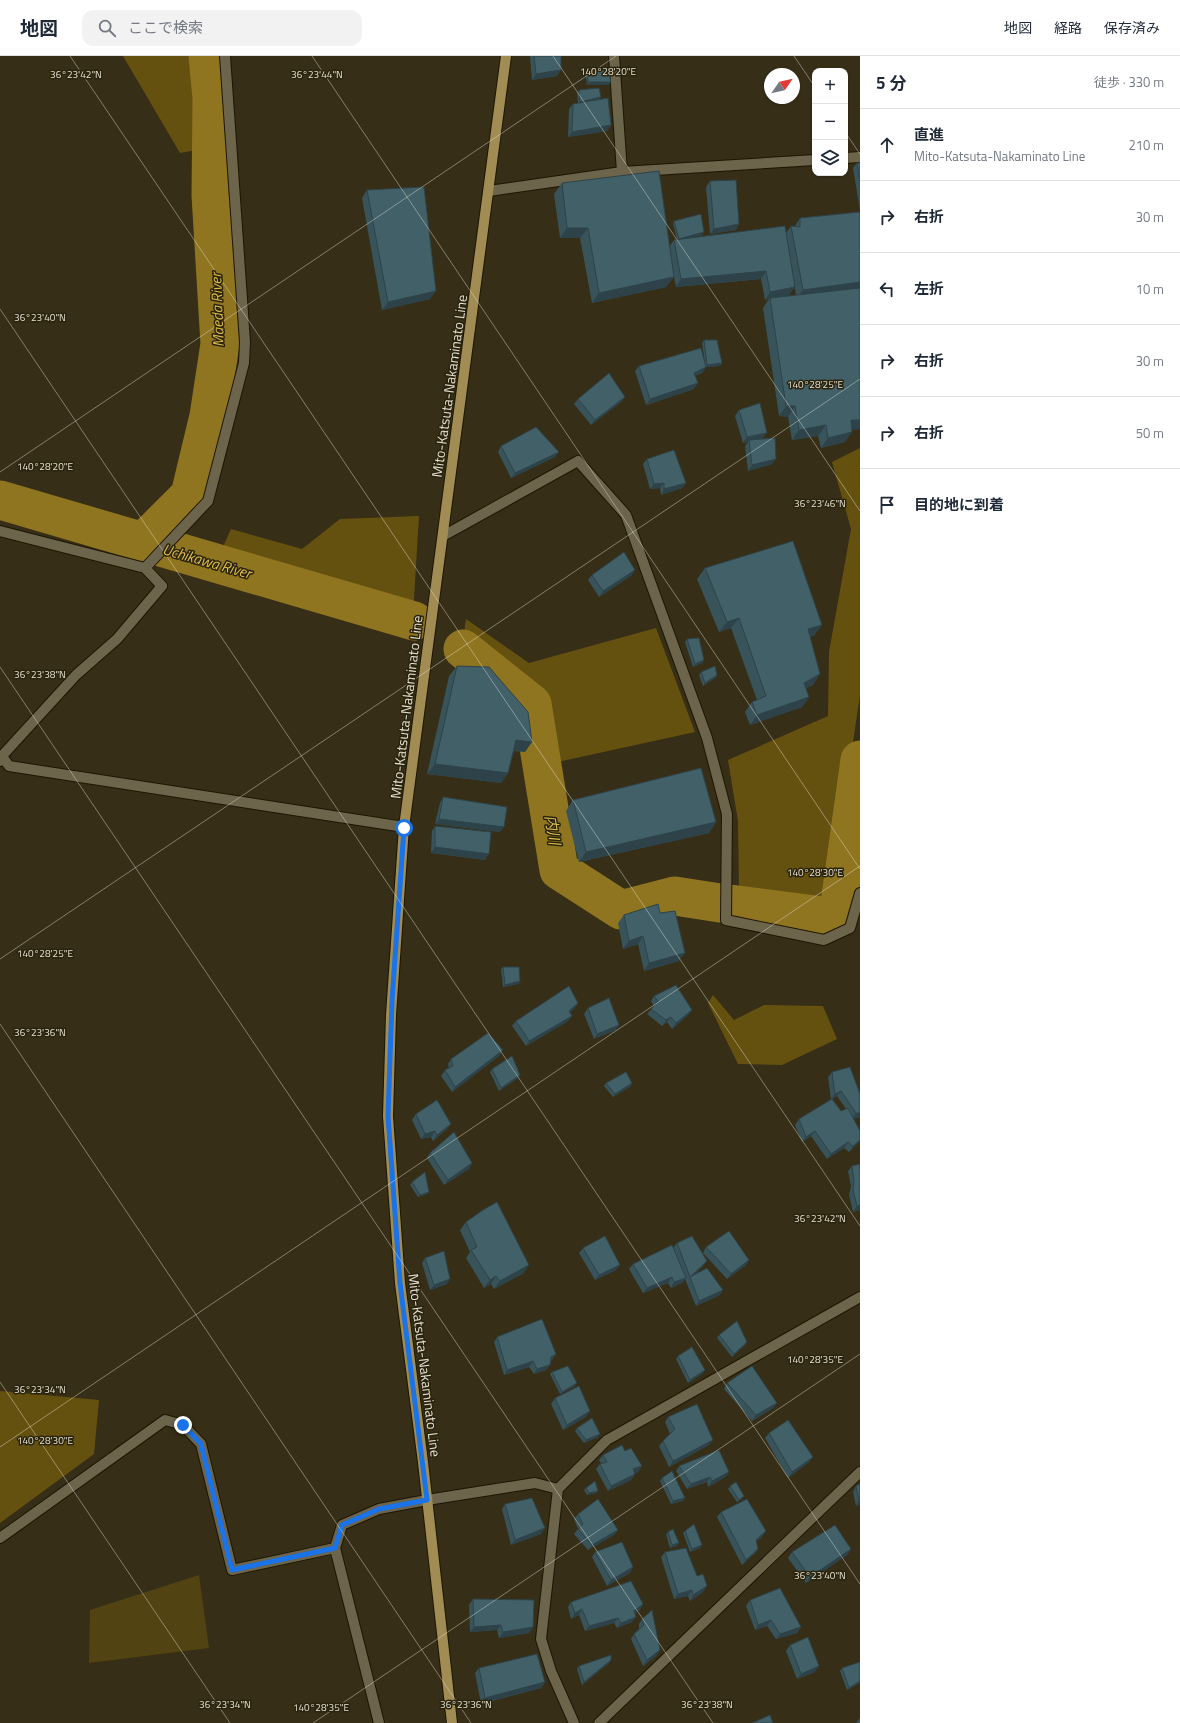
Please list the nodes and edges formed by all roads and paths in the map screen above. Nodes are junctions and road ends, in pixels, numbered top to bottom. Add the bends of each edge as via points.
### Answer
1 (224, 56) edge
2 (506, 56) edge
3 (614, 56) edge
4 (860, 157) edge
5 (848, 158) edge
6 (812, 160) edge
7 (622, 172) junction
8 (489, 191) junction
9 (0, 531) edge
10 (443, 536) junction
11 (145, 568) junction
12 (1, 759) edge
13 (404, 828) junction
14 (860, 892) edge
15 (859, 1301) edge
16 (860, 1472) edge
17 (558, 1489) junction
18 (427, 1500) junction
19 (0, 1538) edge
20 (335, 1548) junction
21 (379, 1723) edge
22 (452, 1723) edge
23 (574, 1723) edge
24 (599, 1723) edge

1 - 11 street via 245,342 244,363 208,501
2 - 8 main road, Mito-Katsuta-Nakaminato Line
3 - 7 street
4 - 5 street
6 - 7 street
7 - 8 street
8 - 10 main road, Mito-Katsuta-Nakaminato Line
9 - 11 street
10 - 13 main road, Mito-Katsuta-Nakaminato Line
10 - 14 street via 578,461 626,515 707,738 726,814 726,920 824,940 850,928
11 - 12 street via 162,586 117,639 76,675
12 - 13 street via 9,766
13 - 18 main road, Mito-Katsuta-Nakaminato Line via 392,1001 388,1116 400,1283
15 - 17 street via 607,1440
16 - 24 street
17 - 18 street via 535,1483
17 - 23 street via 541,1639 551,1671
18 - 20 street via 379,1509 342,1525
18 - 22 main road, Mito-Katsuta-Nakaminato Line
19 - 20 street via 165,1420 183,1425 201,1444 232,1570
20 - 21 street

